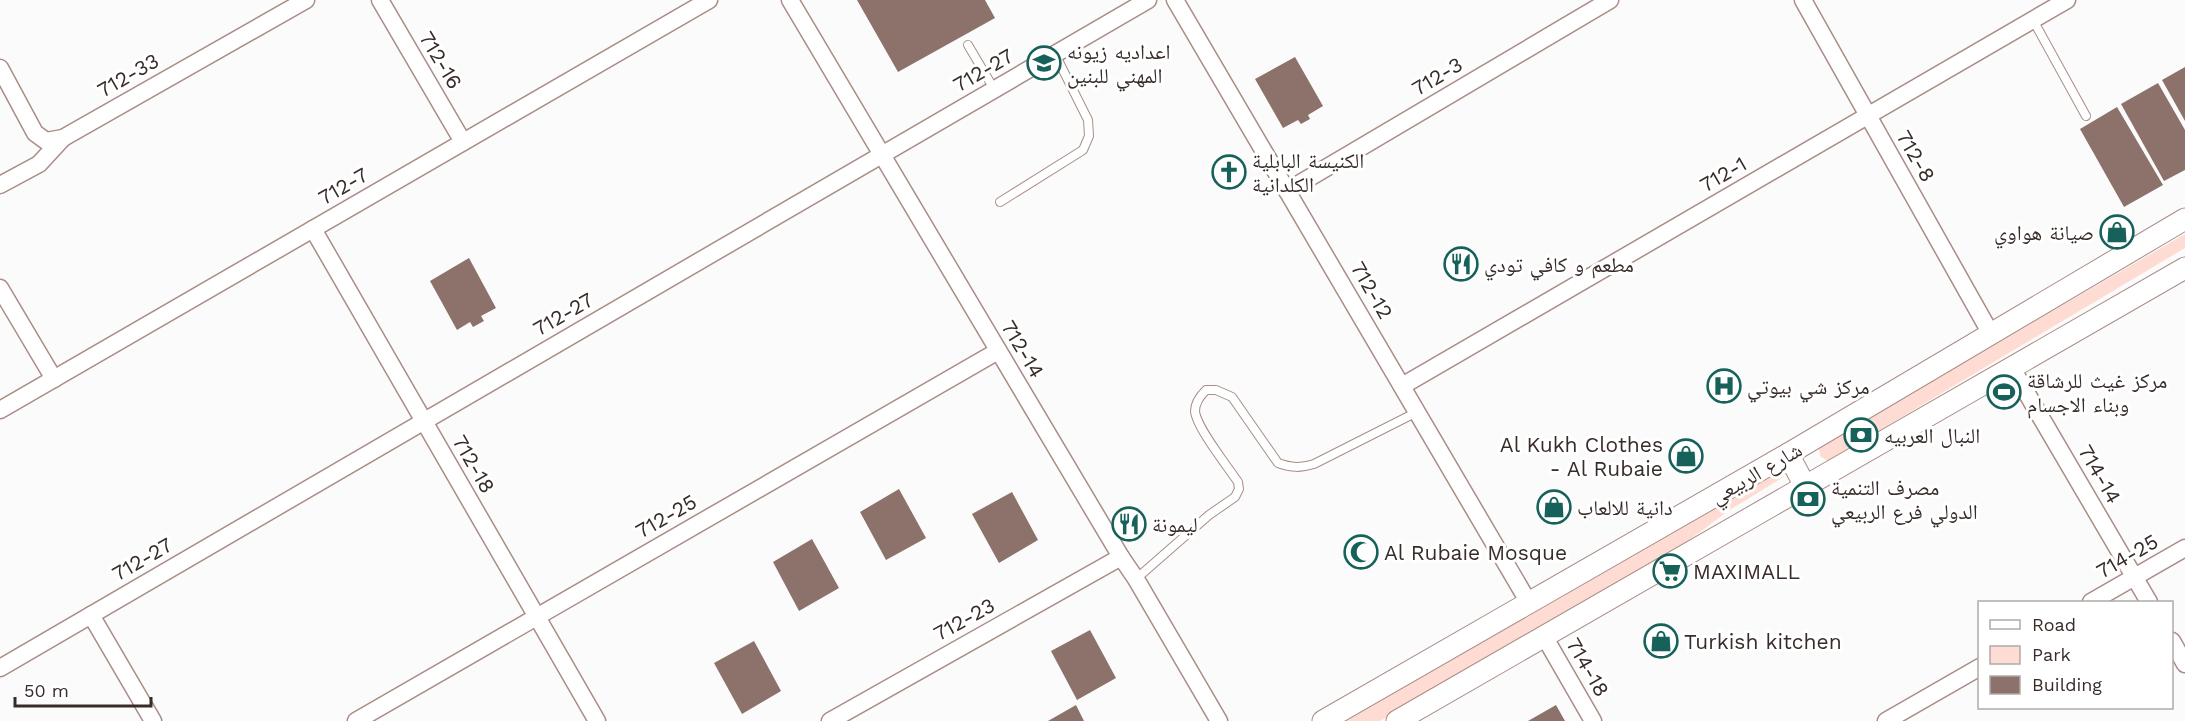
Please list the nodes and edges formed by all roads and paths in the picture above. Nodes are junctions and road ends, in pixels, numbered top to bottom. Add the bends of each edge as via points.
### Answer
1 (306, 0) edge
2 (380, 0) edge
3 (709, 0) edge
4 (790, 0) edge
5 (1148, 0) edge
6 (1176, 0) edge
7 (1610, 0) edge
8 (1803, 0) edge
9 (2057, 2) edge
10 (2032, 20) junction
11 (968, 45) dead end
12 (1055, 54) junction
13 (0, 68) edge
14 (994, 90) junction
15 (1868, 116) junction
16 (2086, 116) dead end
17 (63, 138) junction
18 (463, 142) junction
19 (882, 155) junction
20 (0, 185) edge
21 (1287, 190) junction
22 (1000, 202) dead end
23 (2185, 219) edge
24 (313, 229) junction
25 (2185, 268) edge
26 (0, 288) edge
27 (1991, 334) junction
28 (998, 351) junction
29 (2012, 368) junction
30 (54, 379) junction
31 (1402, 386) junction
32 (0, 410) edge
33 (1417, 412) junction
34 (424, 421) junction
35 (1788, 454) junction
36 (1805, 486) junction
37 (2185, 548) edge
38 (1121, 557) junction
39 (2134, 578) junction
40 (1136, 579) junction
41 (2094, 601) edge
42 (2148, 601) edge
43 (1529, 603) junction
44 (91, 615) junction
45 (537, 617) junction
46 (1544, 636) junction
47 (2173, 643) edge
48 (2185, 664) edge
49 (0, 668) edge
50 (1978, 668) edge
51 (153, 721) edge
52 (356, 721) edge
53 (597, 721) edge
54 (830, 721) edge
55 (1219, 721) edge
56 (1323, 721) edge
57 (1396, 721) edge
58 (1593, 721) edge
59 (1886, 721) edge

1 - 17 street, 712-33
2 - 18 street, 712-16
3 - 18 street, 712-7
4 - 19 street, 712-14
5 - 12 street, 712-27
6 - 21 street, 712-12
7 - 21 street, 712-3
8 - 15 street, 712-8
9 - 10 street, 712-1
10 - 15 street, 712-1
10 - 16 lane
11 - 14 lane
12 - 14 street, 712-27
12 - 22 lane via 1088,120 1089,136 1083,150
13 - 17 street via 35,133 46,141
14 - 19 street, 712-27
15 - 27 street, 712-8
15 - 31 street, 712-1
17 - 20 street, 712-33 via 39,164
18 - 24 street, 712-7
19 - 28 street, 712-14
19 - 34 street, 712-27
21 - 31 street, 712-12
23 - 27 street, شارع الربيعي
24 - 30 street, 712-7
24 - 34 street, 712-18
25 - 29 street, شارع الربيعي
26 - 30 street
27 - 35 street, شارع الربيعي
28 - 38 street, 712-14
28 - 45 street, 712-25
29 - 36 street, شارع الربيعي
29 - 39 street, 714-14
30 - 32 street, 712-7
31 - 33 street, 712-12
33 - 40 lane via 1314,464 1290,468 1278,464 1232,398 1206,390 1195,410 1199,423 1239,489 1235,497
33 - 43 street, 712-12
34 - 44 street, 712-27
34 - 45 street, 712-18
35 - 36 street
35 - 43 street, شارع الربيعي
36 - 46 street, شارع الربيعي
37 - 39 street, 714-25
38 - 40 street, 712-14
38 - 54 street, 712-23
39 - 41 street, 714-25
39 - 42 street, 714-14
40 - 55 street, 712-14
43 - 56 street, شارع الربيعي
44 - 49 street, 712-27
44 - 51 street
45 - 52 street, 712-25
45 - 53 street, 712-18
46 - 57 street, شارع الربيعي
46 - 58 street, 714-18
47 - 48 street
50 - 59 street

